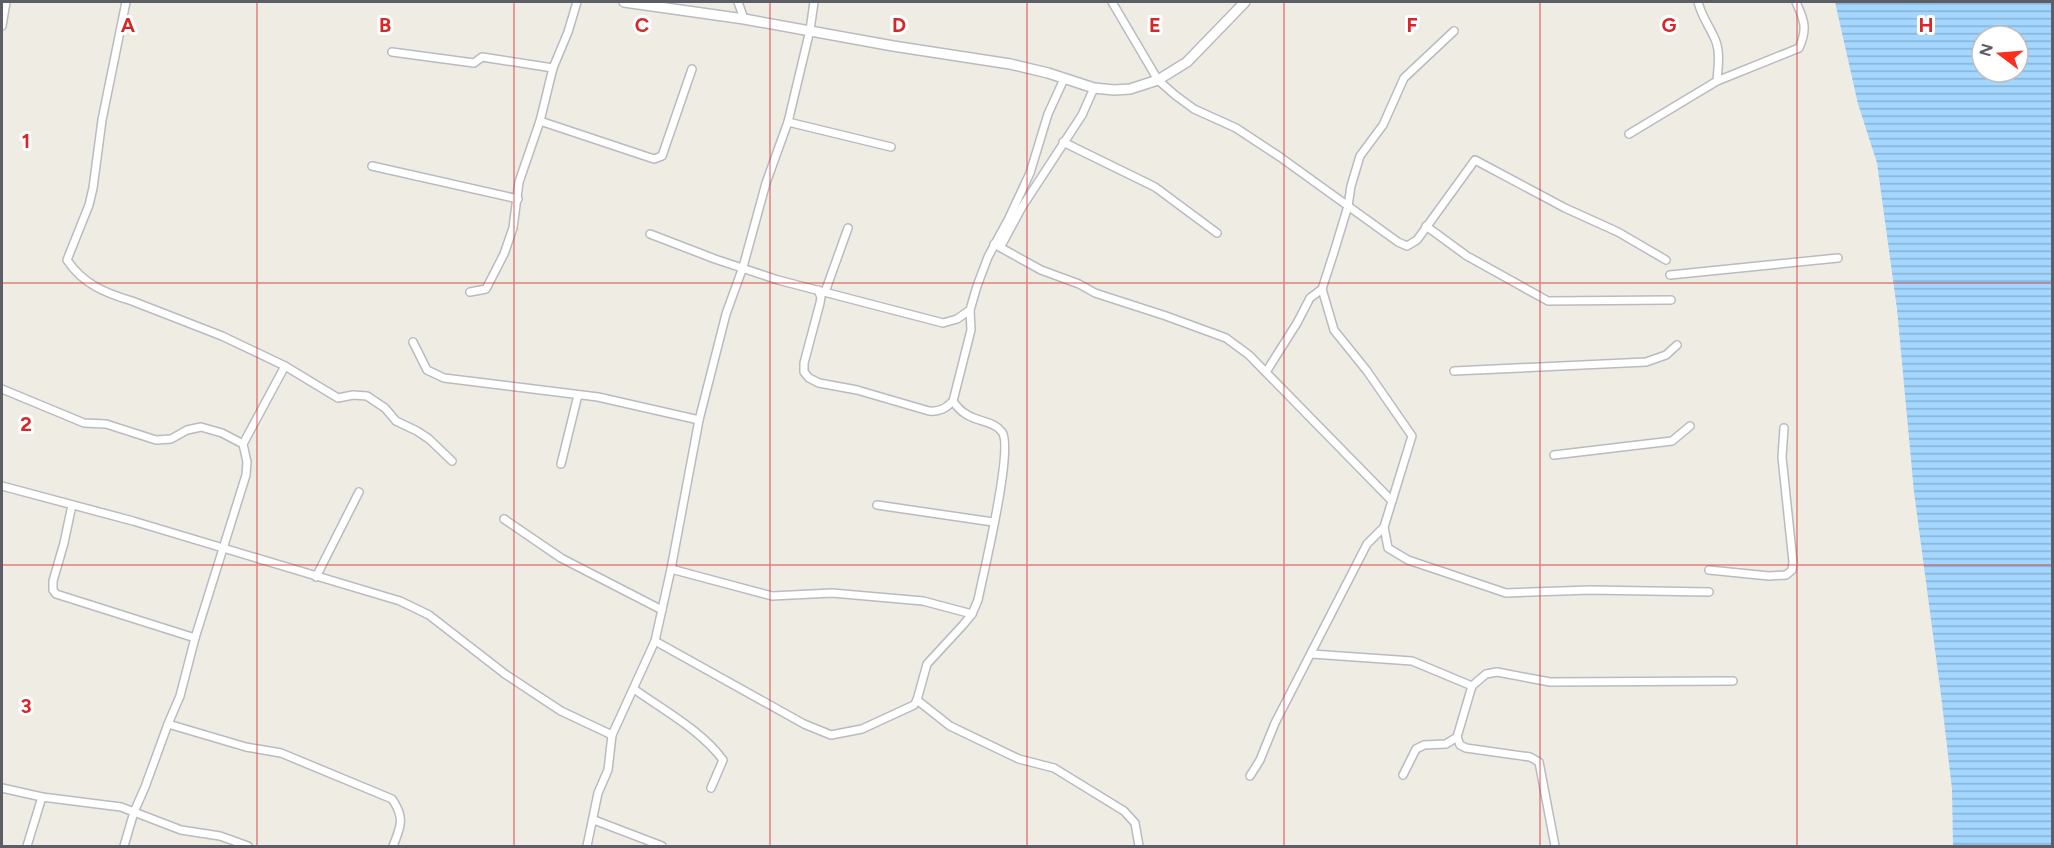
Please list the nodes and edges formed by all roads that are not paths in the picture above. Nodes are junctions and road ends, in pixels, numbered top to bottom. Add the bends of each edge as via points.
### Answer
1 (6, 2) edge
2 (126, 2) edge
3 (577, 2) edge
4 (624, 2) edge
5 (738, 2) edge
6 (814, 2) edge
7 (1112, 2) edge
8 (1245, 2) edge
9 (1698, 2) edge
10 (1796, 2) edge
11 (643, 3) edge
12 (744, 19) junction
13 (2, 26) edge
14 (810, 30) junction
15 (1454, 30) dead end
16 (392, 52) dead end
17 (553, 68) junction
18 (692, 69) dead end
19 (1064, 79) junction
20 (1158, 81) junction
21 (1717, 81) junction
22 (1094, 88) junction
23 (540, 121) junction
24 (788, 122) junction
25 (1629, 134) dead end
26 (1063, 142) junction
27 (891, 147) dead end
28 (372, 166) dead end
29 (518, 200) junction
30 (1348, 206) junction
31 (1426, 226) junction
32 (848, 228) dead end
33 (1217, 233) dead end
34 (650, 234) dead end
35 (998, 245) junction
36 (1838, 258) dead end
37 (1666, 260) dead end
38 (743, 267) junction
39 (1670, 275) dead end
40 (1322, 289) junction
41 (822, 291) junction
42 (470, 292) dead end
43 (1671, 300) dead end
44 (970, 310) junction
45 (413, 342) dead end
46 (1677, 345) dead end
47 (285, 366) junction
48 (1266, 372) junction
49 (1454, 372) dead end
50 (2, 389) edge
51 (578, 395) junction
52 (953, 401) junction
53 (699, 420) junction
54 (1690, 426) dead end
55 (1784, 428) dead end
56 (243, 444) junction
57 (1554, 455) dead end
58 (452, 461) dead end
59 (561, 464) dead end
60 (2, 486) edge
61 (359, 492) dead end
62 (1392, 501) junction
63 (72, 505) junction
64 (877, 505) dead end
65 (504, 519) dead end
66 (993, 522) junction
67 (1384, 527) junction
68 (222, 548) junction
69 (671, 569) junction
70 (1709, 570) dead end
71 (316, 577) junction
72 (1709, 592) dead end
73 (662, 610) junction
74 (972, 614) junction
75 (195, 638) junction
76 (655, 641) junction
77 (1312, 654) junction
78 (1733, 681) dead end
79 (1472, 686) junction
80 (633, 688) junction
81 (917, 700) junction
82 (168, 723) junction
83 (612, 735) junction
84 (1457, 737) junction
85 (1403, 775) dead end
86 (1250, 776) dead end
87 (2, 788) edge
88 (711, 788) dead end
89 (42, 797) junction
90 (134, 812) junction
91 (594, 820) junction
92 (27, 846) edge
93 (124, 846) edge
94 (248, 846) edge
95 (393, 846) edge
96 (587, 846) edge
97 (662, 846) edge
98 (1139, 846) edge
99 (1555, 846) edge

1 - 13 street
2 - 47 street via 89,206 67,260 76,275 95,287 222,336
3 - 17 street
4 - 11 street
5 - 12 street
6 - 14 street
7 - 20 street
8 - 20 street via 1187,62
9 - 21 street via 1716,39
10 - 21 street via 1805,22 1799,48
11 - 12 street
12 - 14 street
14 - 19 street via 1010,64
14 - 24 street
15 - 30 street via 1404,78 1383,125 1360,156
16 - 17 street via 474,63 482,57
17 - 23 street
18 - 23 street via 662,156 654,159
19 - 22 street
19 - 35 street via 1048,114 1030,174
20 - 22 street via 1130,89
20 - 30 street via 1194,109 1236,128
21 - 25 street
22 - 26 street via 1082,115
23 - 29 street via 519,182
24 - 27 street
24 - 38 street
26 - 33 street via 1155,186
26 - 35 street
28 - 29 street
29 - 42 street via 513,228 494,276 486,289
30 - 31 street via 1407,246 1417,240
30 - 40 street
31 - 37 street via 1474,160
31 - 43 street via 1467,255 1548,301
32 - 41 street
34 - 38 street
35 - 44 street via 977,286
35 - 48 street via 1041,270 1095,293 1226,338
36 - 39 street
38 - 41 street
38 - 53 street via 726,314
40 - 48 street via 1310,298
40 - 62 street via 1334,330 1412,436
41 - 44 street via 944,323
41 - 52 street via 804,363 809,378 929,411 937,412
44 - 52 street via 971,330
45 - 51 street via 427,370 444,378
46 - 49 street via 1666,355 1646,362
47 - 56 street
47 - 58 street via 338,398 367,396 396,421 429,439
48 - 62 street
50 - 56 street via 84,423 106,424 156,440 171,439 201,427
51 - 53 street
51 - 59 street
52 - 66 street via 959,411 992,424 1004,434 1002,481
53 - 69 street
54 - 57 street via 1672,441
55 - 70 street via 1782,457 1792,570 1786,575 1769,576
56 - 68 street via 246,475
60 - 63 street
61 - 71 street
62 - 67 street
63 - 68 street
63 - 75 street via 53,580 56,594
64 - 66 street
65 - 73 street via 561,558
66 - 74 street
67 - 72 street via 1388,548 1408,560 1506,593
67 - 77 street via 1367,544
68 - 71 street
68 - 75 street
69 - 73 street
69 - 74 street via 772,596 832,593 922,601
71 - 83 street via 400,601 429,615 505,674 561,711
73 - 76 street
74 - 81 street via 927,664
75 - 82 street via 180,696
76 - 80 street
76 - 81 street via 804,724 831,735 884,721
77 - 79 street via 1412,661
77 - 86 street
78 - 79 street via 1550,682 1497,672 1486,674
79 - 84 street
80 - 83 street
80 - 88 street via 716,750 723,760
81 - 98 street via 950,726 1019,759 1054,768 1124,811 1135,824
82 - 90 street
82 - 95 street via 246,747 281,753 392,799 400,810 401,826
83 - 91 street via 608,770 598,793
84 - 85 street via 1446,744 1416,749
84 - 99 street via 1466,748 1530,757 1539,762
87 - 89 street
89 - 90 street via 122,807
89 - 92 street
90 - 93 street
90 - 94 street via 181,830 220,836
91 - 96 street
91 - 97 street

